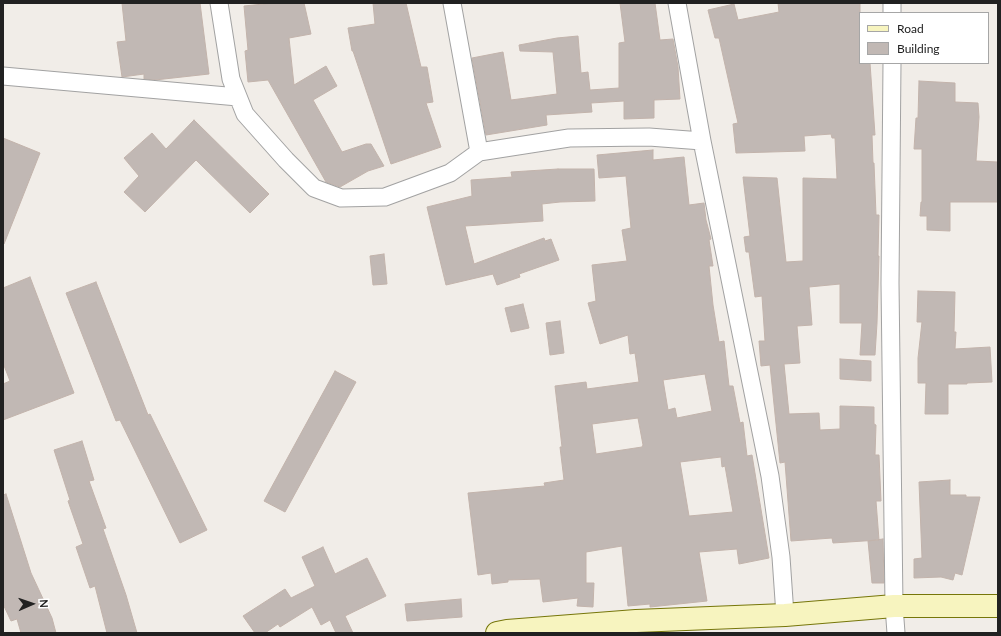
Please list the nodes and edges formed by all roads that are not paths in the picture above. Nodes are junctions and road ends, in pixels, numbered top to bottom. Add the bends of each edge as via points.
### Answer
1 (218, 3) edge
2 (452, 3) edge
3 (677, 3) edge
4 (892, 64) edge
5 (3, 76) edge
6 (238, 97) junction
7 (702, 141) junction
8 (478, 152) junction
9 (894, 606) junction
10 (998, 606) edge
11 (785, 615) junction
12 (636, 627) edge
13 (497, 633) edge
14 (896, 633) edge

1 - 6 street via 231,79
2 - 8 street
3 - 7 street
4 - 9 street via 890,283
5 - 6 street
6 - 8 street via 245,114 314,188 341,198 386,197 450,173
7 - 8 street via 649,137 569,138
7 - 11 street via 770,476 781,557
9 - 10 main road
9 - 11 main road
9 - 14 street
11 - 12 main road
12 - 13 main road

